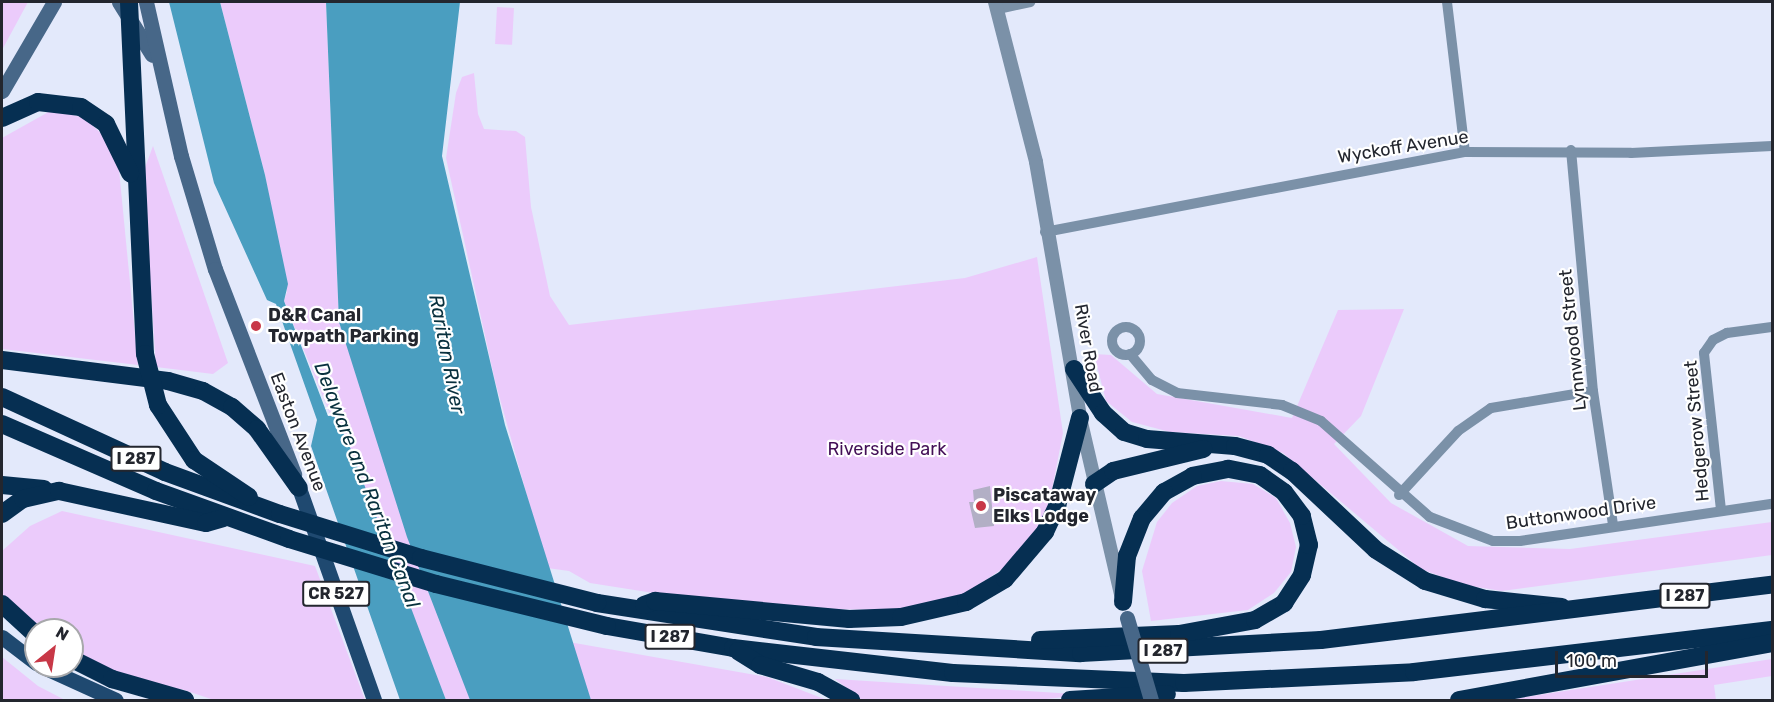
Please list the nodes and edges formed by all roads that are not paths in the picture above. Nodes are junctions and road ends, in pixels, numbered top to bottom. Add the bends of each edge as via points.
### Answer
1 (54, 2) edge
2 (66, 2) edge
3 (146, 2) edge
4 (1030, 2) edge
5 (1447, 2) edge
6 (997, 5) edge
7 (126, 6) edge
8 (37, 31) junction
9 (161, 74) junction
10 (2, 91) edge
11 (2, 118) edge
12 (1773, 146) edge
13 (1571, 150) junction
14 (1465, 152) junction
15 (136, 192) junction
16 (1045, 232) junction
17 (1773, 327) edge
18 (1130, 354) dead end
19 (2, 360) edge
20 (1074, 369) junction
21 (1593, 391) junction
22 (2, 397) edge
23 (1080, 418) junction
24 (2, 424) edge
25 (1214, 446) junction
26 (1094, 484) junction
27 (2, 485) edge
28 (299, 488) junction
29 (59, 491) junction
30 (1399, 495) junction
31 (1773, 504) edge
32 (1721, 510) junction
33 (277, 513) junction
34 (2, 514) edge
35 (225, 517) junction
36 (1613, 525) junction
37 (1773, 585) edge
38 (2, 604) edge
39 (631, 609) junction
40 (1125, 610) junction
41 (1574, 610) junction
42 (24, 624) edge
43 (1773, 630) edge
44 (2, 637) edge
45 (1773, 643) edge
46 (733, 648) junction
47 (1005, 651) junction
48 (24, 654) edge
49 (84, 665) edge
50 (67, 678) edge
51 (1269, 682) junction
52 (116, 700) edge
53 (185, 700) edge
54 (374, 700) edge
55 (851, 700) edge
56 (1070, 700) edge
57 (1151, 700) edge
58 (1459, 700) edge

1 - 8 main road
2 - 8 main road
3 - 9 main road, Easton Avenue / CR 527
4 - 6 street
5 - 14 street
6 - 16 street, River Road via 1036,162
7 - 9 main road
7 - 15 highway
8 - 10 main road
9 - 28 main road, Easton Avenue / CR 527 via 215,268
11 - 15 highway via 23,105 53,100 94,114 116,138
12 - 13 street, Wyckoff Avenue via 1631,153
13 - 14 street, Wyckoff Avenue
13 - 21 street, Lynnwood Street
14 - 16 street, Wyckoff Avenue
15 - 33 highway, bridge via 145,354 158,405 194,460
16 - 20 street, River Road
17 - 32 street, Hedgerow Street via 1727,333 1713,340 1704,353
18 - 30 street, Buttonwood Drive via 1152,380 1177,393 1282,405 1321,421
19 - 28 highway via 168,381 203,391 232,407 257,429
20 - 23 street, River Road
20 - 25 highway via 1103,413 1124,432 1147,439
21 - 30 street via 1491,408 1458,431
21 - 36 street, Lynnwood Street
22 - 33 highway, I 287 via 165,472
23 - 26 street, River Road
23 - 39 highway via 1059,500 1045,532 1005,579 966,602 901,617 849,619 655,601
24 - 35 highway, I 287
25 - 26 highway via 1122,468
25 - 41 highway via 1253,449 1280,461 1376,550 1425,581 1485,599 1542,601
26 - 40 street, River Road
27 - 29 highway
28 - 54 main road, Easton Avenue / CR 527
29 - 34 highway via 22,499
29 - 35 highway via 206,523
30 - 36 street, Buttonwood Drive via 1464,534 1494,541 1520,541
31 - 32 street, Buttonwood Drive
32 - 36 street, Buttonwood Drive
33 - 39 highway, I 287, bridge via 420,558
35 - 46 highway, I 287, bridge via 436,584 607,626
37 - 41 highway, I 287
38 - 42 highway
39 - 47 highway, I 287 via 816,637
40 - 47 highway via 1127,556 1142,518 1164,492 1193,476 1228,469 1260,475 1284,492 1302,516 1309,545 1302,575 1284,603 1256,620 1179,634 1022,640
40 - 57 main road, River Road, bridge
41 - 47 highway, I 287 via 1228,647
43 - 51 highway, I 287 via 1499,664
44 - 48 main road
45 - 58 highway
46 - 51 highway, I 287 via 989,676
46 - 55 highway via 760,665 818,682
49 - 53 highway via 112,679
50 - 52 main road
51 - 56 highway via 1257,693

